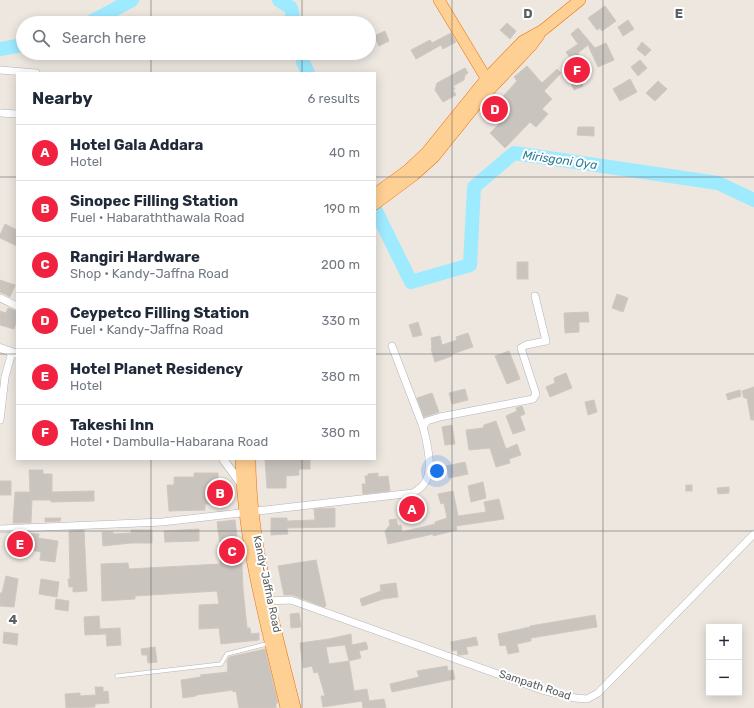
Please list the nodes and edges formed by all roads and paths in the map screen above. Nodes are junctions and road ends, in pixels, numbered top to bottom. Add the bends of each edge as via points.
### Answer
1 (439, 0) edge
2 (580, 0) edge
3 (0, 70) edge
4 (24, 72) edge
5 (489, 82) junction
6 (0, 113) edge
7 (16, 114) edge
8 (393, 186) junction
9 (376, 194) edge
10 (376, 203) edge
11 (535, 296) dead end
12 (0, 298) edge
13 (16, 305) edge
14 (392, 346) dead end
15 (0, 348) edge
16 (14, 353) edge
17 (0, 420) edge
18 (423, 427) junction
19 (224, 460) edge
20 (241, 460) edge
21 (250, 460) edge
22 (242, 485) junction
23 (249, 512) junction
24 (0, 529) edge
25 (754, 534) edge
26 (264, 601) junction
27 (271, 643) junction
28 (116, 676) dead end
29 (286, 708) edge
30 (295, 708) edge

1 - 5 highway
2 - 5 highway via 543,30 523,42
3 - 4 street
5 - 8 highway via 460,109 433,145
6 - 7 street
8 - 9 highway
8 - 10 highway
11 - 18 street via 546,340 526,344 522,348 536,394 533,400 440,417 427,421
12 - 13 street
14 - 18 street
15 - 16 street
16 - 17 street via 5,377
18 - 23 street via 429,450 428,476 424,485 413,493
19 - 22 street
20 - 22 highway, Kandy-Jaffna Road
21 - 23 highway, Kandy-Jaffna Road
22 - 23 highway, Kandy-Jaffna Road
23 - 24 street via 162,522
23 - 26 highway, Kandy-Jaffna Road
25 - 26 street, Sampath Road via 598,693 587,699 542,690 292,600
26 - 27 highway, Kandy-Jaffna Road
26 - 30 highway, Kandy-Jaffna Road
27 - 28 lane via 227,654 221,664
27 - 29 highway, Kandy-Jaffna Road

